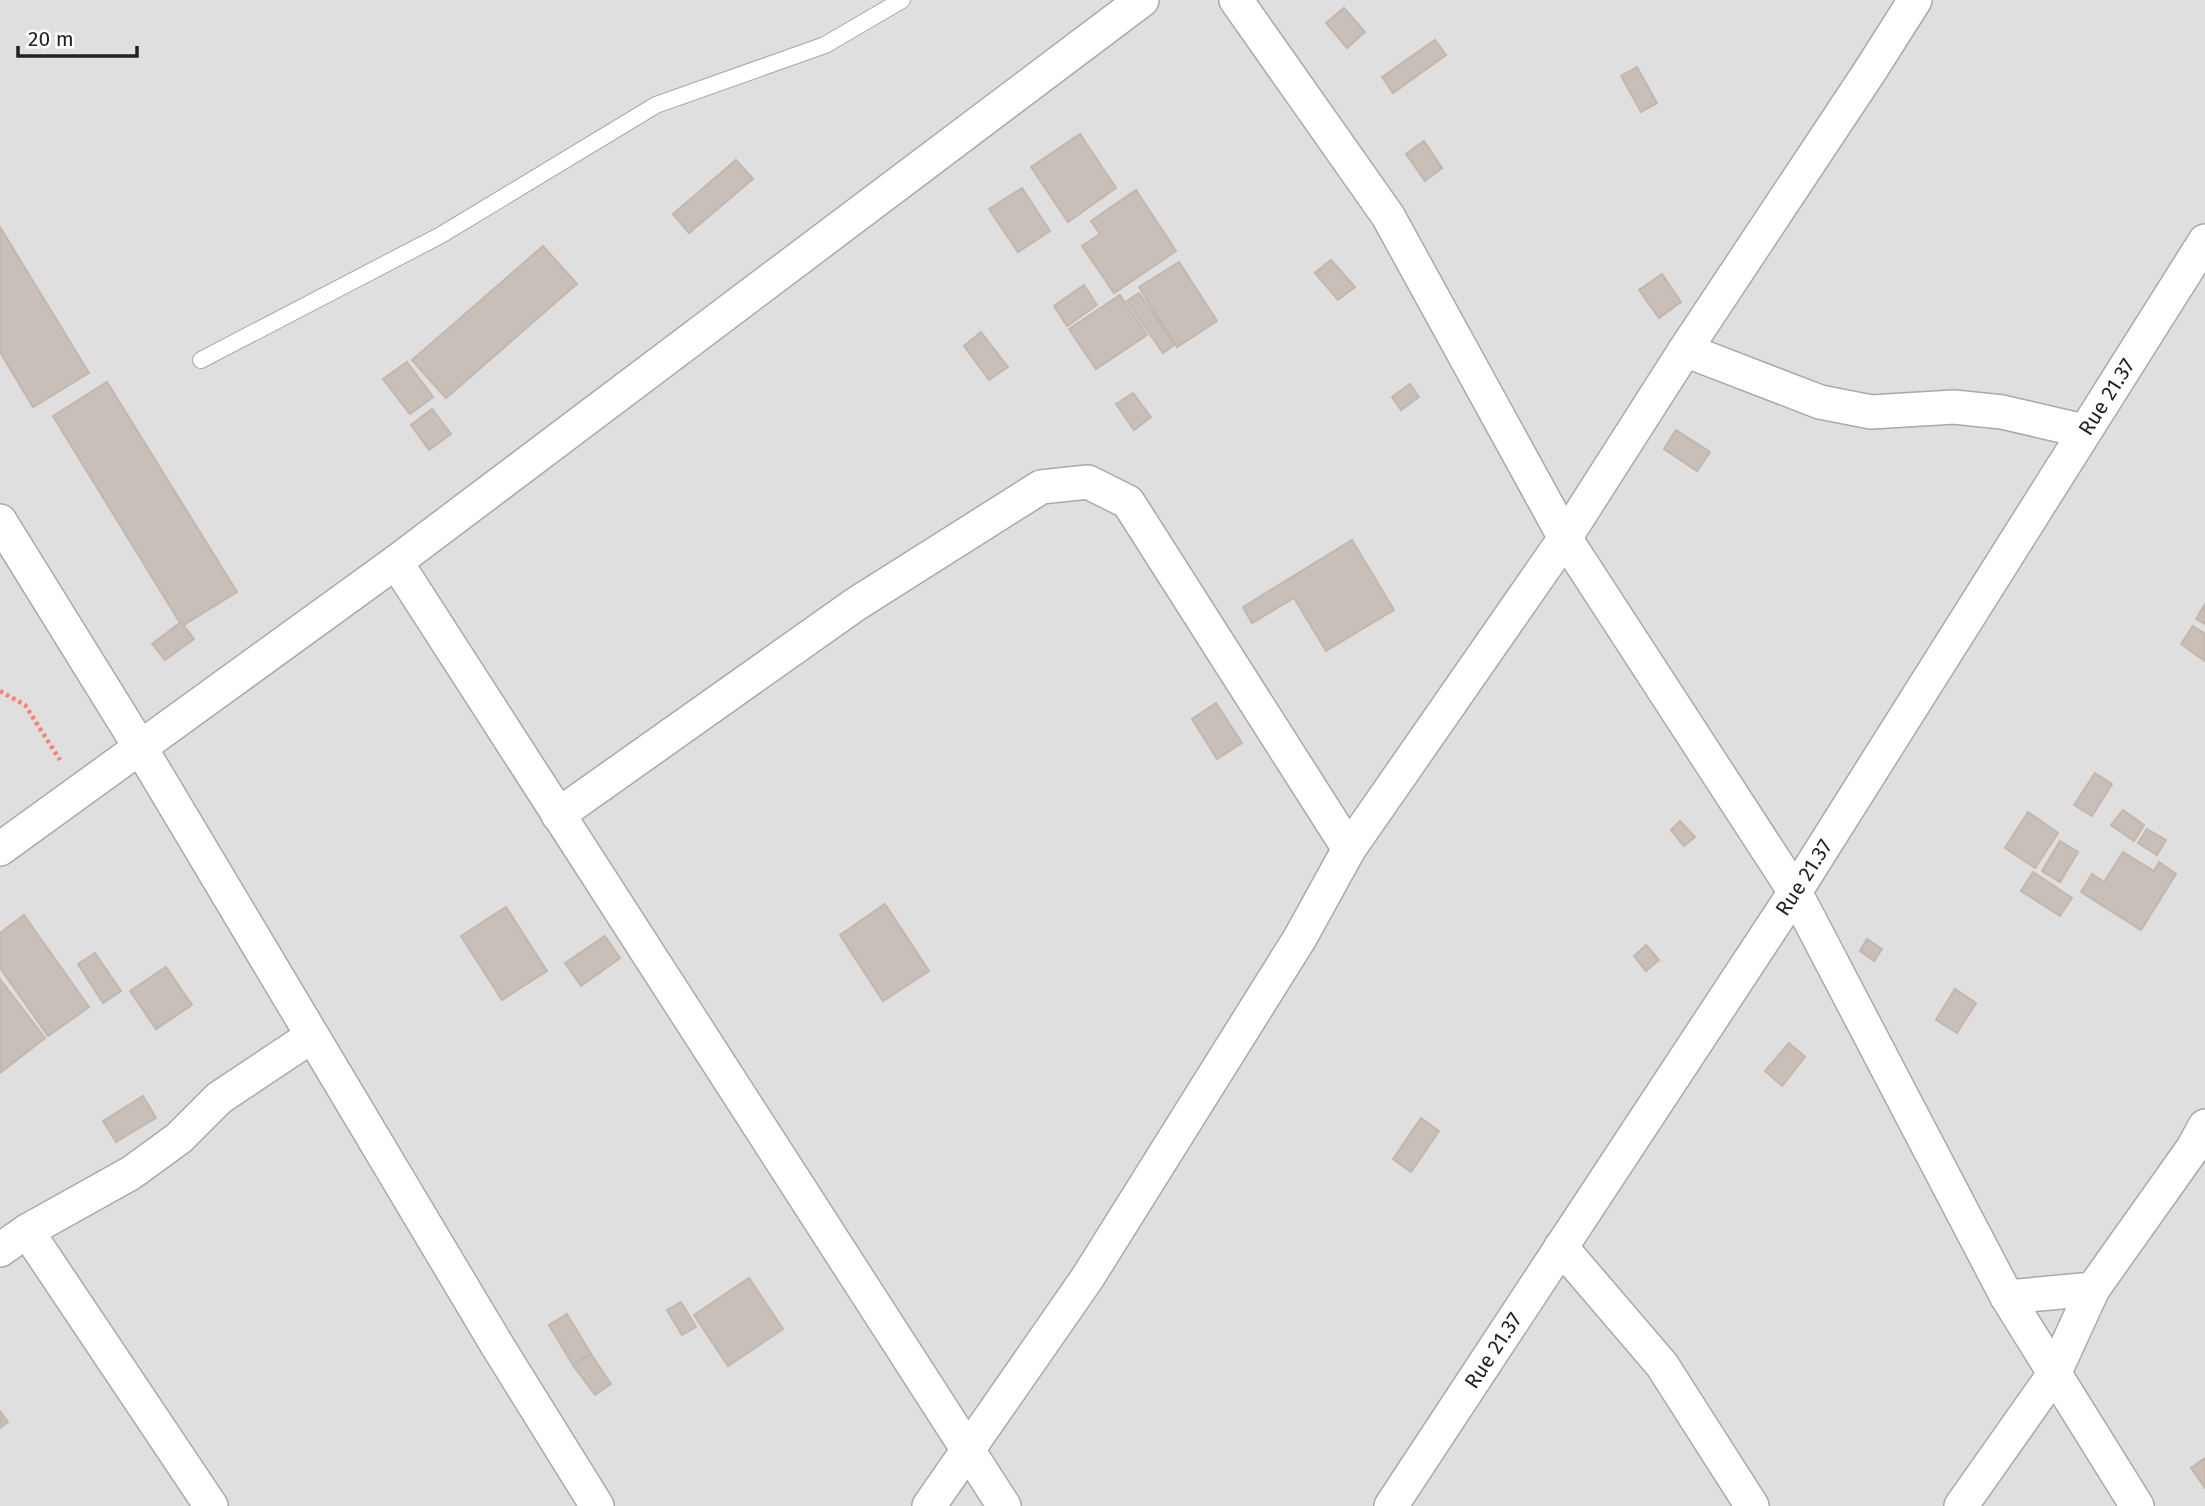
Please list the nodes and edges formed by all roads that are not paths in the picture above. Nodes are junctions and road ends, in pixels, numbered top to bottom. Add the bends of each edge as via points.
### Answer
1 (902, 0) edge
2 (1142, 0) edge
3 (1236, 0) edge
4 (1915, 0) edge
5 (2205, 241) edge
6 (1685, 350) junction
7 (201, 360) dead end
8 (2084, 431) junction
9 (0, 522) edge
10 (1565, 538) junction
11 (396, 562) junction
12 (140, 747) junction
13 (558, 815) junction
14 (0, 849) edge
15 (1349, 849) junction
16 (1795, 892) junction
17 (312, 1036) junction
18 (2205, 1126) edge
19 (27, 1231) junction
20 (1561, 1247) junction
21 (0, 1250) edge
22 (2093, 1289) junction
23 (2007, 1297) junction
24 (2054, 1374) junction
25 (968, 1450) junction
26 (211, 1506) edge
27 (597, 1506) edge
28 (929, 1506) edge
29 (1004, 1506) edge
30 (1391, 1506) edge
31 (1752, 1506) edge
32 (1961, 1506) edge
33 (2137, 1506) edge

1 - 7 lane via 825,45 656,105 442,235
2 - 11 street
3 - 10 street via 1388,216
4 - 6 street
5 - 8 street, Rue 21.37
6 - 8 street via 1820,402 1871,412 1954,407 2003,412
6 - 10 street
8 - 16 street, Rue 21.37
9 - 12 street
10 - 15 street
10 - 16 street
11 - 12 street
11 - 13 street
12 - 14 street
12 - 17 street
13 - 15 street via 856,604 1041,487 1088,482 1128,502
13 - 25 street
15 - 25 street via 1300,938 1095,1265
16 - 20 street, Rue 21.37
16 - 23 street
17 - 19 street via 219,1098 179,1138 131,1173
17 - 27 street
18 - 22 street
19 - 21 street
19 - 26 street
20 - 30 street, Rue 21.37
20 - 31 street via 1662,1365
22 - 23 street
22 - 24 street
23 - 24 street
24 - 32 street
24 - 33 street
25 - 28 street
25 - 29 street

